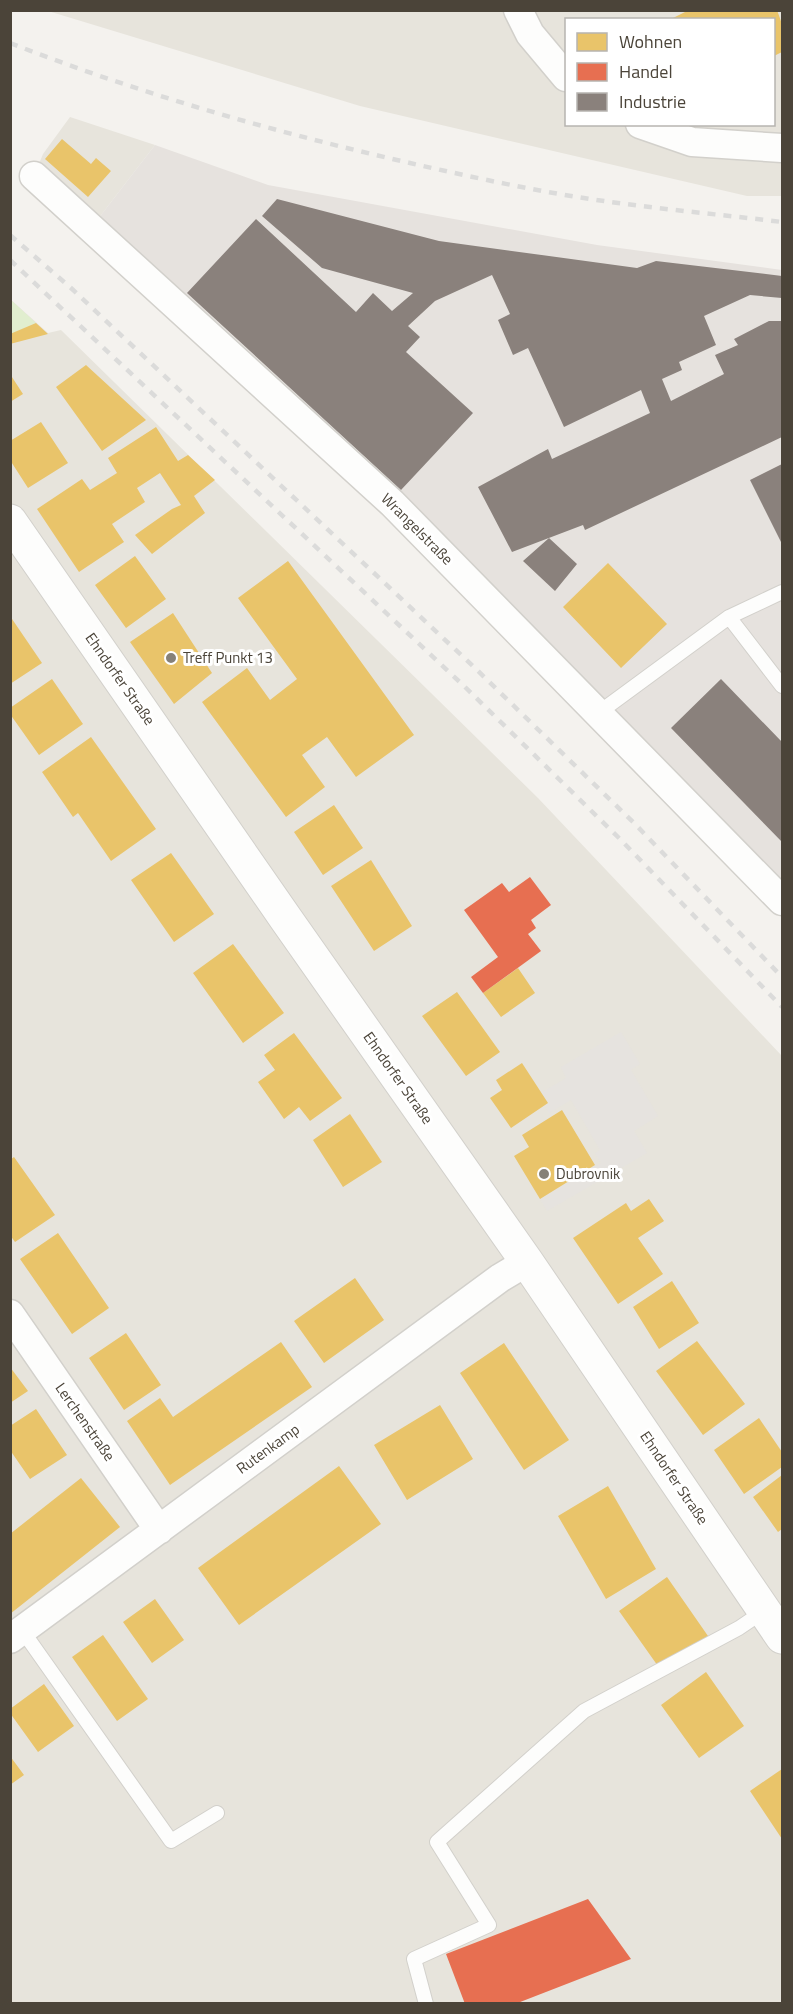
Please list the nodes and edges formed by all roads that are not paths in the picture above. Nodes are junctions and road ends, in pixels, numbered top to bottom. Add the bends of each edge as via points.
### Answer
1 (518, 10) edge
2 (565, 75) edge
3 (646, 126) edge
4 (783, 148) edge
5 (34, 176) dead end
6 (10, 521) edge
7 (783, 592) edge
8 (729, 617) junction
9 (783, 686) edge
10 (597, 714) junction
11 (783, 901) edge
12 (527, 1262) junction
13 (10, 1314) edge
14 (159, 1530) junction
15 (773, 1624) edge
16 (16, 1635) edge
17 (217, 1813) dead end
18 (426, 2004) edge

1 - 2 street via 531,34
3 - 4 street via 692,142
5 - 10 street, Wrangelstraße via 392,503
6 - 12 street, Ehndorfer Straße
7 - 8 lane
8 - 9 lane
8 - 10 lane
10 - 11 street, Wrangelstraße
12 - 14 street, Rutenkamp
12 - 15 street, Ehndorfer Straße
13 - 14 street, Lerchenstraße
14 - 16 street, Rutenkamp
15 - 18 lane via 739,1628 584,1711 436,1842 489,1925 414,1959
16 - 17 lane via 171,1840

